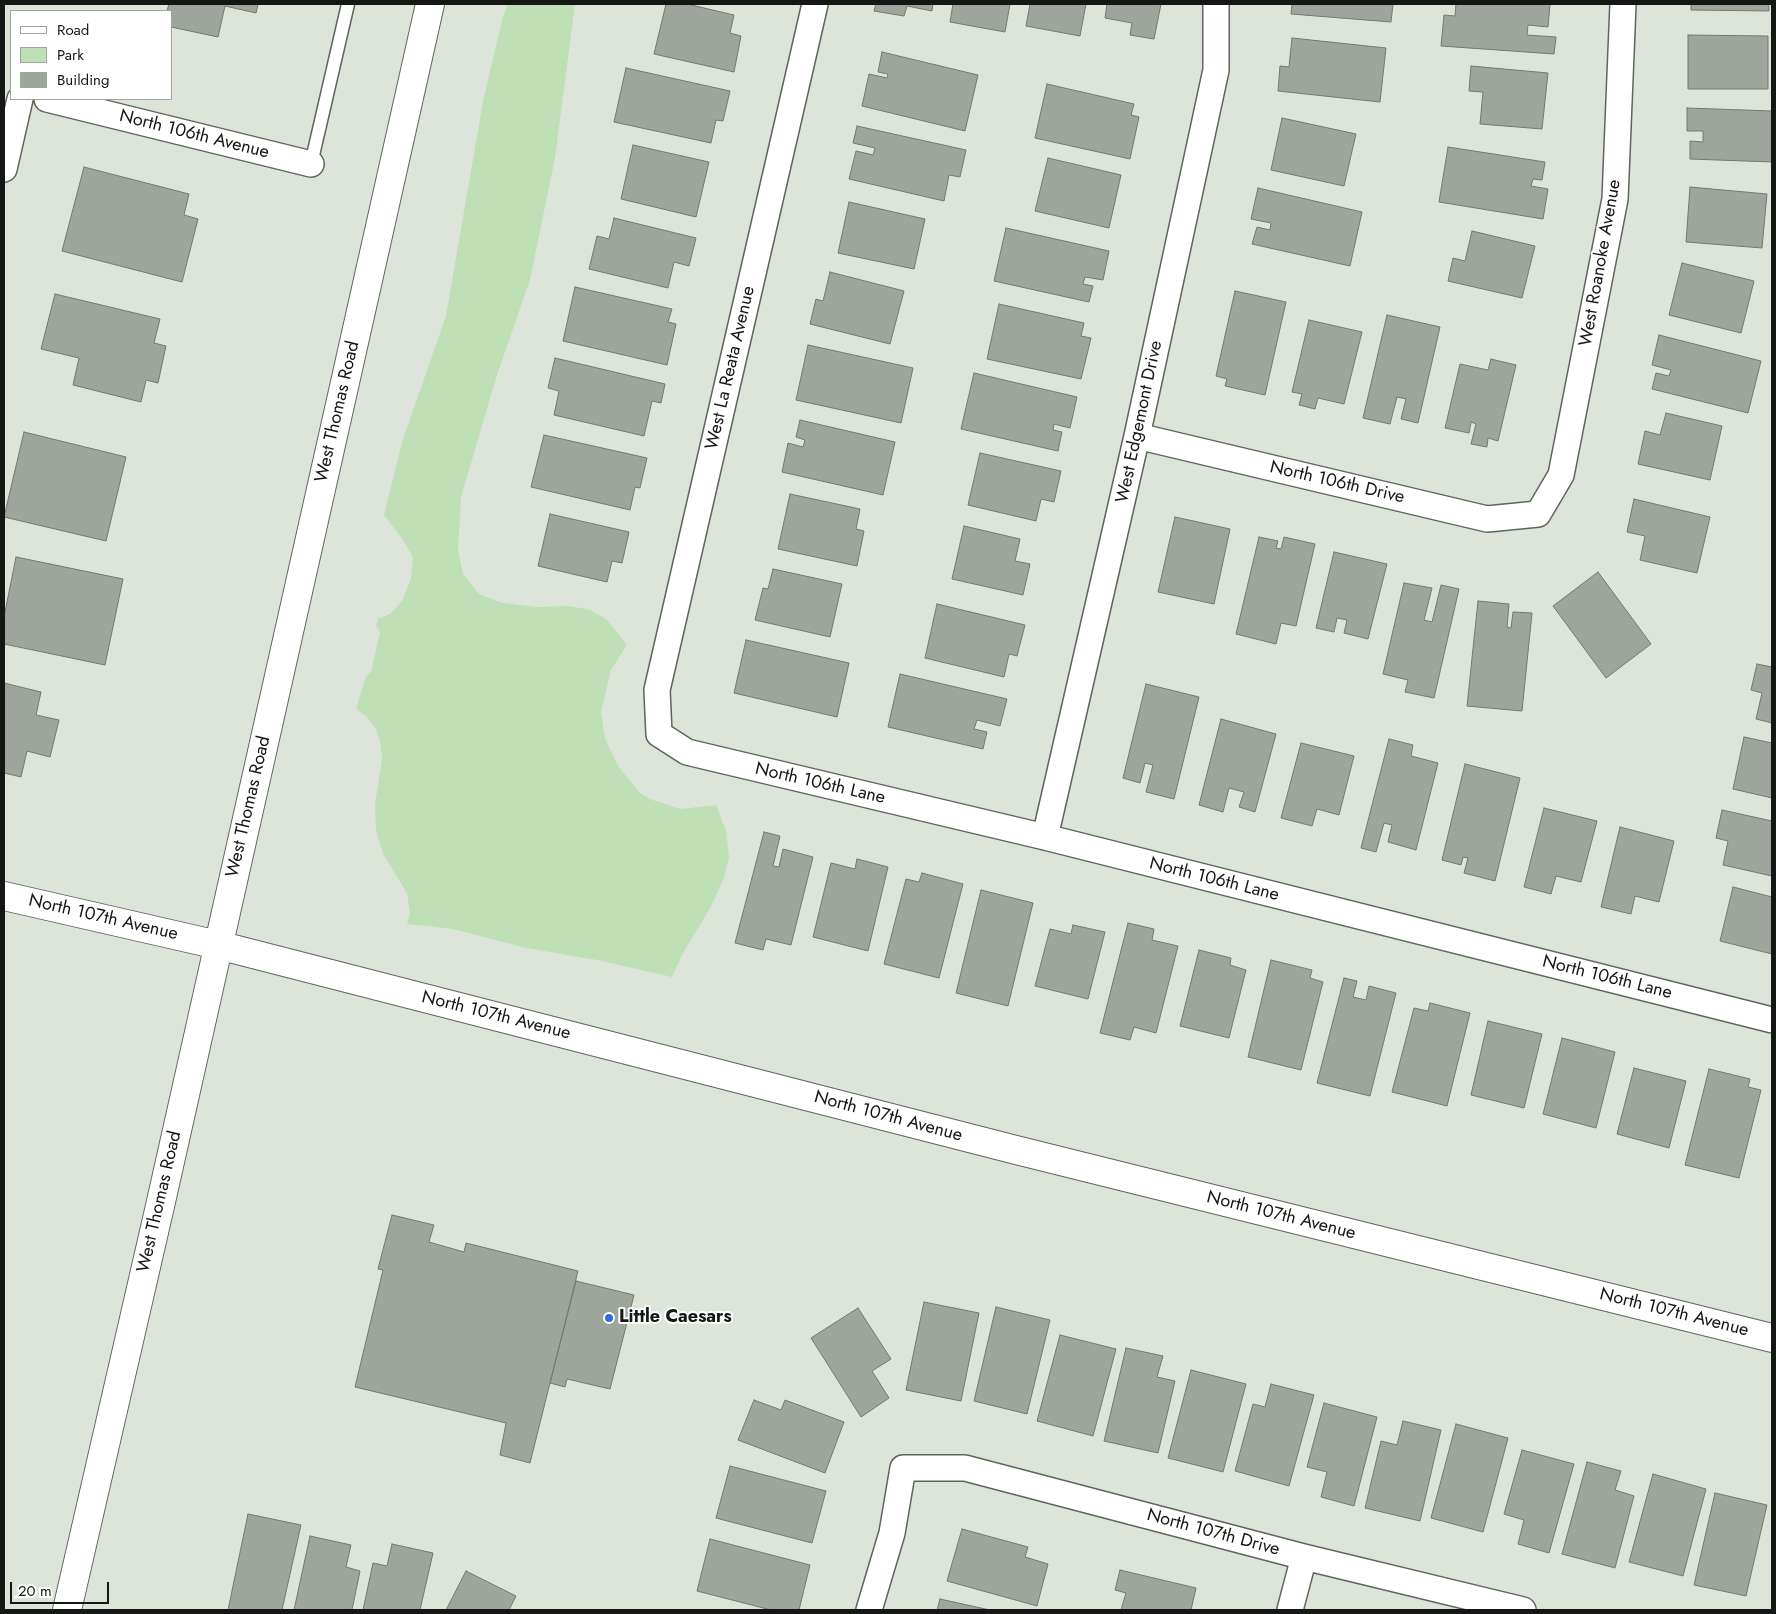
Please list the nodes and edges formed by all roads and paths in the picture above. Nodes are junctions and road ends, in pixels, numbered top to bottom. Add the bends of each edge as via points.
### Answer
1 (348, 4) edge
2 (430, 4) edge
3 (815, 4) edge
4 (1216, 4) edge
5 (1623, 4) edge
6 (20, 100) edge
7 (51, 100) edge
8 (312, 164) joint
9 (4, 169) edge
10 (1137, 436) junction
11 (1538, 514) joint
12 (659, 734) joint
13 (1045, 837) junction
14 (4, 896) edge
15 (218, 945) junction
16 (1772, 1020) edge
17 (1772, 1338) edge
18 (1304, 1557) junction
19 (67, 1610) edge
20 (869, 1610) edge
21 (1290, 1610) edge
22 (1523, 1610) edge

1 - 8 lane
2 - 15 main road, West Thomas Road
3 - 12 street, West La Reata Avenue via 657,690
4 - 10 street, West Edgemont Drive via 1216,70
5 - 11 street, West Roanoke Avenue via 1615,199 1561,475
6 - 9 street
7 - 8 street, North 106th Avenue
10 - 11 street, North 106th Drive via 1487,519
10 - 13 street, West Edgemont Drive
12 - 13 street, North 106th Lane via 687,752
13 - 16 street, North 106th Lane
14 - 15 main road, North 107th Avenue
15 - 17 main road, North 107th Avenue via 1026,1152
15 - 19 main road, West Thomas Road
18 - 20 street, North 107th Drive via 965,1468 903,1468 892,1533
18 - 21 street
18 - 22 street, North 107th Drive

